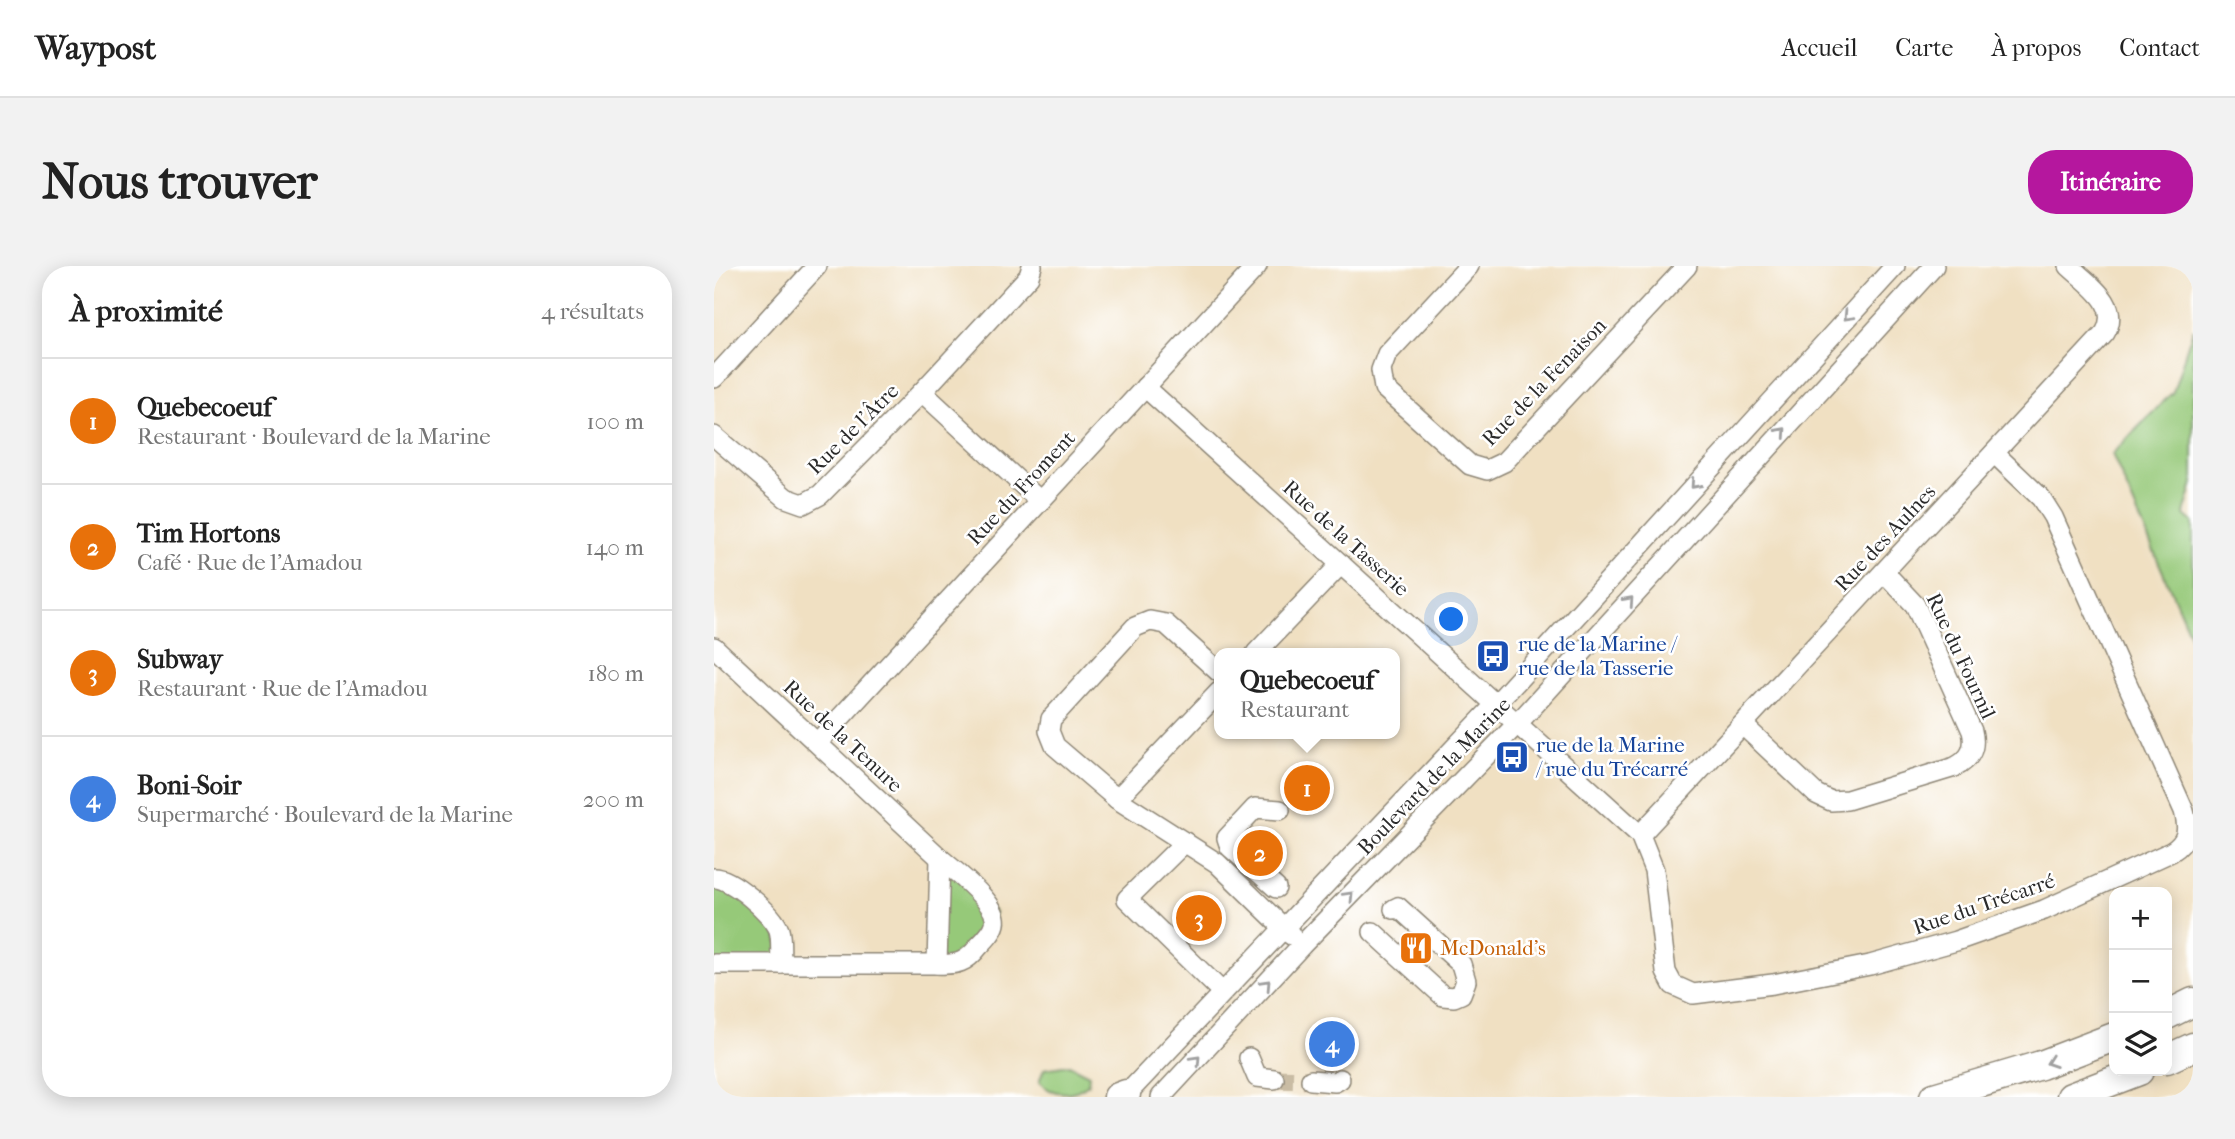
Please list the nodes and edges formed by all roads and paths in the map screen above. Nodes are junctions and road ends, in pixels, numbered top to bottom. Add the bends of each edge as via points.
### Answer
1 (817, 266) edge
2 (1032, 266) edge
3 (1256, 266) edge
4 (1469, 266) edge
5 (1687, 266) edge
6 (1895, 266) edge
7 (1934, 266) edge
8 (2069, 266) edge
9 (714, 378) edge
10 (1145, 387) junction
11 (922, 392) junction
12 (714, 436) edge
13 (1994, 453) junction
14 (1040, 501) junction
15 (1341, 564) junction
16 (1884, 572) junction
17 (714, 647) edge
18 (1261, 648) edge
19 (1214, 667) edge
20 (1214, 698) edge
21 (1496, 704) junction
22 (1517, 723) junction
23 (1744, 726) junction
24 (818, 742) junction
25 (1117, 799) junction
26 (1280, 810) dead end
27 (1640, 835) junction
28 (1185, 842) junction
29 (940, 858) junction
30 (714, 878) edge
31 (1276, 888) dead end
32 (1394, 909) dead end
33 (1282, 928) junction
34 (1373, 932) dead end
35 (1302, 945) junction
36 (714, 964) edge
37 (781, 964) junction
38 (936, 964) junction
39 (1222, 992) junction
40 (2193, 1002) edge
41 (2169, 1013) edge
42 (2109, 1039) edge
43 (2193, 1047) edge
44 (2172, 1057) edge
45 (1250, 1058) dead end
46 (2126, 1076) edge
47 (1274, 1079) tunnel mouth
48 (1340, 1079) dead end
49 (1311, 1080) tunnel mouth
50 (1123, 1096) edge
51 (1161, 1097) edge
52 (1934, 1097) edge
53 (2071, 1097) edge

1 - 9 street
2 - 11 street, Rue de l'Âtre via 1029,276
3 - 10 street, Rue du Froment
4 - 5 street, Rue de la Fenaison via 1387,354 1381,370 1384,387 1470,465 1487,470 1504,461
6 -> 21 street, Boulevard de la Marine
22 -> 7 street, Boulevard de la Marine
8 - 13 street, Rue des Aulnes via 2107,303 2111,324
10 - 14 street, Rue du Froment
10 - 15 street, Rue de la Tasserie
11 - 12 street, Rue de l'Âtre via 820,495 803,504 786,498
11 - 14 street, Rue de l'Âtre
13 - 16 street, Rue des Aulnes
13 - 27 street, Rue du Trécarré via 2053,517 2184,811 2187,833 2181,845 2044,910 1956,940 1870,965 1773,984 1693,993 1679,990 1666,972 1654,870
14 - 24 street, Rue du Froment
15 - 18 street
15 - 21 street, Rue de la Tasserie
16 - 23 street, Rue des Aulnes
16 - 23 street, Rue du Fournil via 1918,610 1972,731 1973,746 1967,759 1871,793 1830,801 1816,794
17 - 24 street, Rue de la Tenure
19 - 25 street via 1166,624 1150,621 1135,626 1051,719 1049,731 1055,746
20 - 25 street
21 - 22 street, Rue de la Tasserie
21 - 33 street, Boulevard de la Marine
22 - 27 street, Rue du Trécarré
35 -> 22 street, Boulevard de la Marine
23 - 27 street, Rue des Aulnes
24 - 29 street, Rue de la Tenure
25 - 28 street
26 - 31 street via 1255,808 1227,838 1230,847
28 - 33 street via 1217,863
28 - 39 street via 1127,899
29 - 38 street
29 - 38 street, Rue de la Tenure via 988,903 996,919 993,930 969,958 958,964
30 - 37 street via 734,883 775,923
32 - 34 street via 1398,907 1461,964 1466,981 1461,994 1443,996
33 - 35 street
33 - 39 street, Boulevard de la Marine
51 -> 35 street, Boulevard de la Marine
36 - 37 street, Rue de la Tenure
37 - 38 street, Rue de la Tenure
39 - 50 street, Boulevard de la Marine
40 - 41 highway
42 -> 52 highway
43 - 44 highway
45 - 47 street via 1257,1077
46 - 53 highway
48 - 49 street

